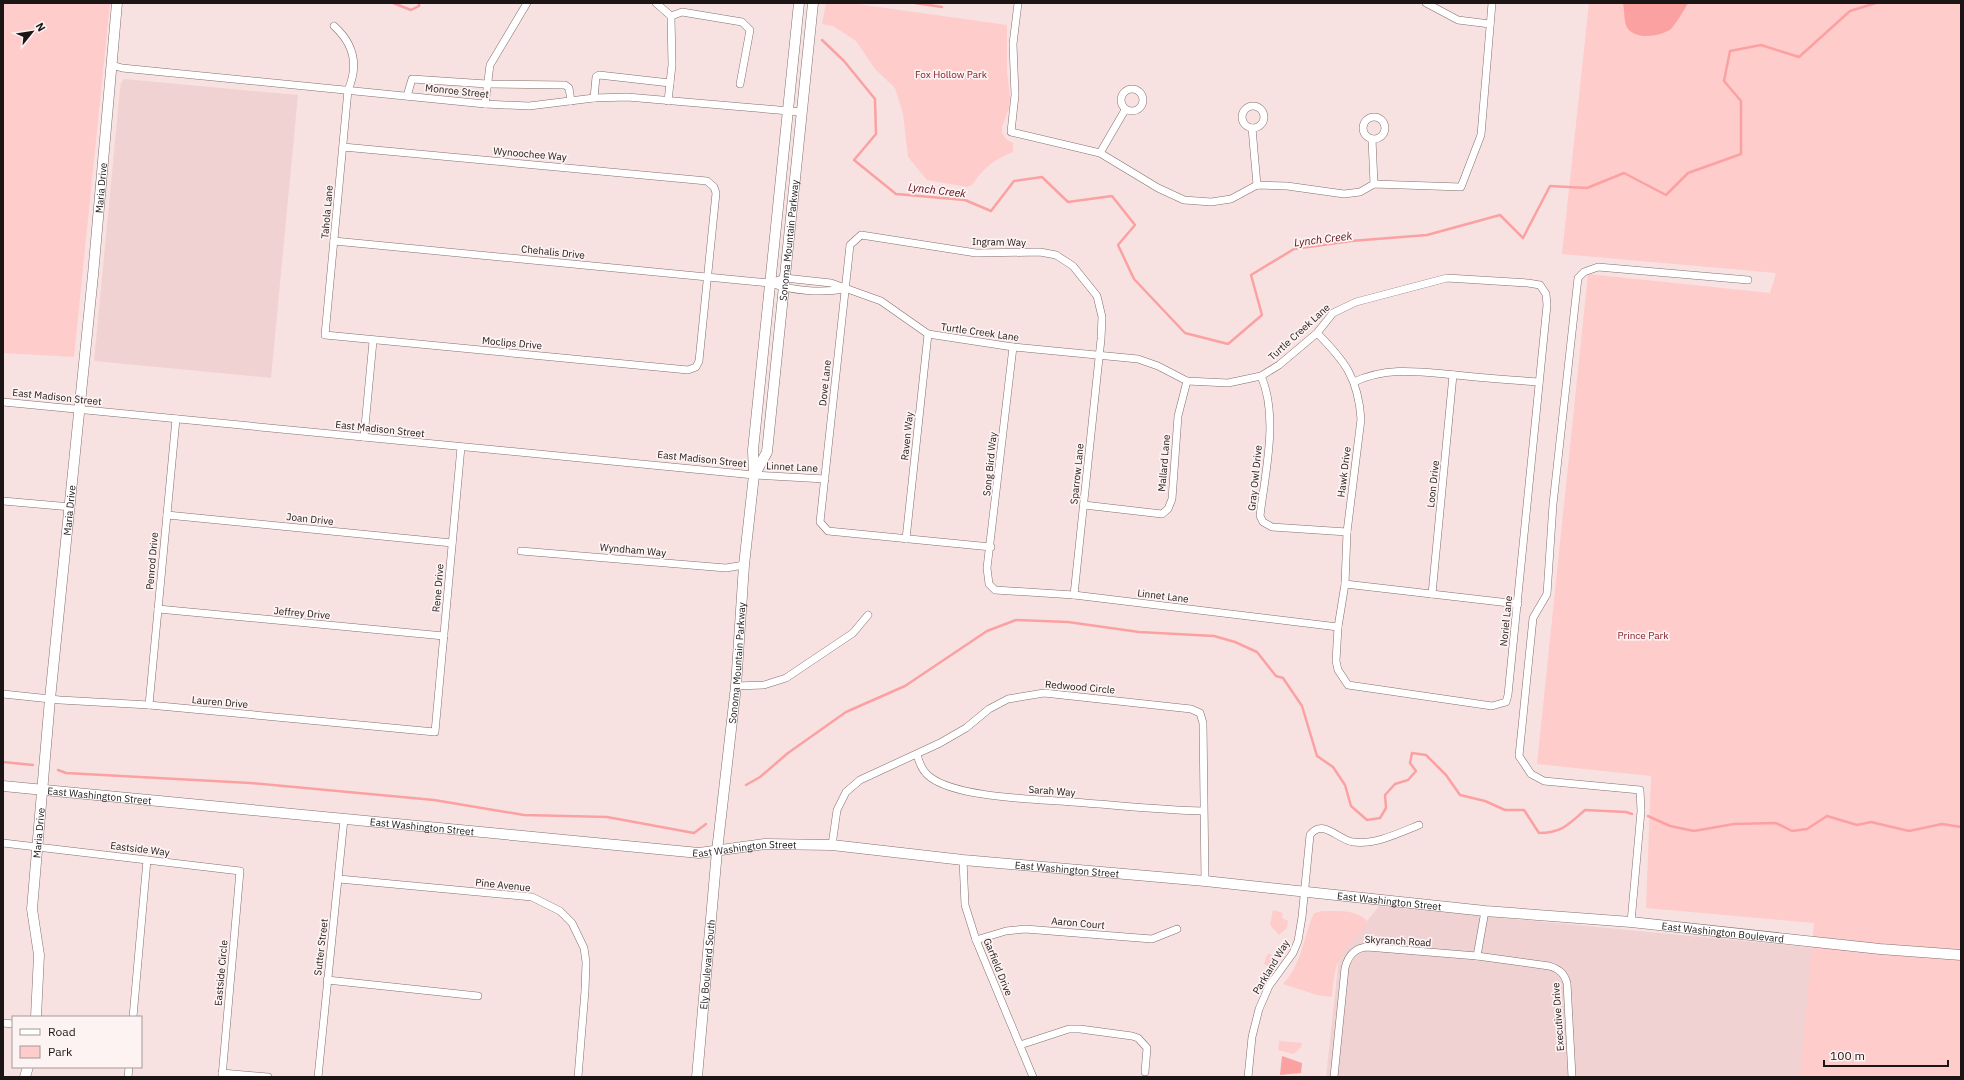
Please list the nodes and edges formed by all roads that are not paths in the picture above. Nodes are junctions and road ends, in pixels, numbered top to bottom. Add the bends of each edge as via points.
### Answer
1 (117, 3) edge
2 (527, 3) edge
3 (656, 3) edge
4 (799, 3) edge
5 (813, 3) edge
6 (1018, 3) edge
7 (1426, 3) edge
8 (1492, 3) edge
9 (671, 16) junction
10 (1490, 24) junction
11 (334, 26) dead end
12 (112, 64) junction
13 (670, 83) junction
14 (488, 84) junction
15 (740, 84) dead end
16 (348, 90) junction
17 (407, 96) junction
18 (594, 98) junction
19 (571, 101) junction
20 (668, 101) junction
21 (485, 104) junction
22 (1126, 110) dead end
23 (787, 111) junction
24 (802, 112) junction
25 (1252, 128) dead end
26 (1372, 139) dead end
27 (342, 147) junction
28 (1100, 152) junction
29 (1374, 184) junction
30 (1257, 185) junction
31 (334, 241) junction
32 (707, 277) junction
33 (1748, 280) dead end
34 (770, 283) junction
35 (784, 283) junction
36 (845, 289) junction
37 (1317, 333) junction
38 (928, 334) junction
39 (325, 335) joint
40 (373, 341) junction
41 (1013, 347) junction
42 (1099, 354) junction
43 (1453, 375) junction
44 (1261, 376) junction
45 (1187, 381) junction
46 (1354, 382) junction
47 (1539, 382) junction
48 (3, 402) edge
49 (80, 409) junction
50 (176, 419) junction
51 (364, 437) junction
52 (460, 446) junction
53 (754, 474) junction
54 (825, 479) junction
55 (3, 501) edge
56 (1084, 505) junction
57 (70, 507) junction
58 (166, 516) junction
59 (1347, 532) junction
60 (906, 539) junction
61 (452, 543) junction
62 (990, 547) junction
63 (521, 551) dead end
64 (744, 565) junction
65 (989, 584) joint
66 (1345, 584) junction
67 (1432, 594) junction
68 (1074, 595) junction
69 (1518, 604) junction
70 (158, 609) junction
71 (868, 615) dead end
72 (1338, 627) junction
73 (444, 636) junction
74 (1348, 685) joint
75 (736, 686) junction
76 (3, 694) edge
77 (50, 699) junction
78 (149, 705) junction
79 (435, 732) joint
80 (917, 754) junction
81 (3, 786) edge
82 (43, 790) junction
83 (1203, 811) junction
84 (344, 819) junction
85 (1419, 825) dead end
86 (3, 843) edge
87 (832, 845) junction
88 (37, 846) junction
89 (717, 851) junction
90 (147, 860) junction
91 (963, 860) junction
92 (240, 871) joint
93 (339, 879) junction
94 (1205, 881) junction
95 (1304, 891) junction
96 (1486, 911) junction
97 (1631, 922) junction
98 (1177, 928) dead end
99 (976, 940) junction
100 (1961, 955) edge
101 (1477, 956) junction
102 (327, 980) junction
103 (478, 996) dead end
104 (36, 1016) edge
105 (133, 1016) edge
106 (1020, 1046) junction
107 (1145, 1072) dead end
108 (222, 1075) edge
109 (268, 1077) edge
110 (318, 1077) edge
111 (578, 1077) edge
112 (697, 1077) edge
113 (1033, 1077) edge
114 (1248, 1077) edge
115 (1334, 1077) edge
116 (1572, 1077) edge

1 - 12 main road, Maria Drive
2 - 14 street via 490,64
3 - 9 street
4 - 23 main road, Sonoma Mountain Parkway
5 - 24 main road, Sonoma Mountain Parkway
6 - 28 street via 1013,44 1015,95 1011,132
7 - 10 street via 1458,20
8 - 10 street
9 - 13 street
9 - 15 street via 682,12 742,22 750,30
10 - 29 street via 1481,135 1461,187
11 - 16 street, Tahola Lane via 350,44 353,56 352,80
12 - 16 street, Monroe Street via 122,68
12 - 49 main road, Maria Drive
13 - 18 street via 600,75 594,82
13 - 20 street
14 - 17 street via 412,79
14 - 19 street via 564,85 569,88
14 - 21 street
16 - 17 street, Monroe Street
16 - 27 street, Tahola Lane
17 - 21 street, Monroe Street
18 - 19 street, Monroe Street
18 - 20 street, Monroe Street via 627,97
19 - 21 street, Monroe Street via 529,106
20 - 23 street, Monroe Street
22 - 28 street
23 - 24 street, Monroe Street
23 - 34 main road, Sonoma Mountain Parkway
24 - 35 main road, Sonoma Mountain Parkway
25 - 30 street
26 - 29 street
27 - 31 street, Tahola Lane
27 - 32 street, Wynoochee Way via 708,181 714,186 716,193
28 - 30 street via 1158,188 1184,200 1211,202 1231,199
29 - 30 street via 1360,192 1344,194 1287,186
31 - 32 street, Chehalis Drive
31 - 39 street, Tahola Lane
32 - 34 street, Chehalis Drive
32 - 40 street, Moclips Drive via 699,361 696,367 688,370
33 - 97 street via 1598,267 1584,272 1578,278 1553,504 1547,594 1532,618 1519,756 1532,774 1544,781 1640,790 1641,811
34 - 35 street, Turtle Creek Lane
34 - 53 main road, Sonoma Mountain Parkway via 753,450
35 - 36 street, Turtle Creek Lane via 830,292
35 - 53 main road, Sonoma Mountain Parkway via 767,452
36 - 38 street, Turtle Creek Lane via 881,301
36 - 42 street, Ingram Way via 850,245 862,235 976,252 1040,252 1056,255 1073,266 1097,296 1102,317
36 - 54 street, Dove Lane
37 - 44 street, Turtle Creek Lane via 1279,365
37 - 46 street, Hawk Drive via 1344,362
37 - 47 street, Turtle Creek Lane via 1333,314 1356,302 1447,278 1540,285 1546,294 1547,305
38 - 41 street, Turtle Creek Lane
38 - 60 street, Raven Way
39 - 40 street, Moclips Drive
40 - 51 street
41 - 42 street, Turtle Creek Lane
41 - 62 street, Song Bird Way
42 - 45 street, Turtle Creek Lane via 1138,359
42 - 56 street, Sparrow Lane
43 - 46 street via 1421,371 1386,372 1369,375
43 - 47 street
43 - 67 street, Loon Drive
44 - 45 street, Turtle Creek Lane via 1228,383
44 - 59 street, Gray Owl Drive via 1270,407 1268,452 1260,516 1263,522 1272,527
45 - 56 street, Mallard Lane via 1178,416 1172,499 1168,509 1162,514
46 - 59 street, Hawk Drive via 1360,400 1361,419
47 - 69 street, Noriel Lane
48 - 49 street, East Madison Street
49 - 50 street, East Madison Street
49 - 57 main road, Maria Drive
50 - 51 street, East Madison Street
50 - 58 street, Penrod Drive
51 - 52 street, East Madison Street
52 - 53 street, East Madison Street
52 - 61 street, Rene Drive
53 - 54 street, Linnet Lane
53 - 64 main road, Sonoma Mountain Parkway
54 - 60 street, Linnet Lane via 820,522 823,528 828,531
55 - 57 street
56 - 68 street, Sparrow Lane
57 - 77 main road, Maria Drive
58 - 61 street, Joan Drive
58 - 70 street, Penrod Drive
59 - 66 street, Hawk Drive
60 - 62 street, Linnet Lane
61 - 73 street, Rene Drive
62 - 65 street, Song Bird Way via 987,568
63 - 64 street, Wyndham Way via 726,568
64 - 75 main road, Sonoma Mountain Parkway
65 - 68 street, Linnet Lane via 995,590
66 - 67 street
66 - 72 street, Hawk Drive
67 - 69 street
68 - 72 street, Linnet Lane
69 - 74 street, Noriel Lane via 1508,695 1502,705 1492,706
70 - 73 street, Jeffrey Drive
70 - 78 street, Penrod Drive
71 - 75 street via 853,633 786,678 764,685
72 - 74 street, Hawk Drive via 1336,661 1338,670
73 - 79 street, Rene Drive
75 - 89 main road, Sonoma Mountain Parkway
76 - 77 street, Lauren Drive
77 - 78 street, Lauren Drive
77 - 82 main road, Maria Drive
78 - 79 street, Lauren Drive
80 - 83 street, Sarah Way via 920,766 929,777 974,793 1136,809
80 - 83 street, Redwood Circle via 966,728 989,709 1027,695 1044,693 1191,708 1200,713 1203,723
80 - 87 street, Redwood Circle via 874,772 846,792 837,810
81 - 82 main road, East Washington Street
82 - 84 main road, East Washington Street
82 - 88 main road, Maria Drive
83 - 94 street, Redwood Circle
84 - 89 main road, East Washington Street via 699,853
84 - 93 street, Sutter Street
85 - 95 street, Parkland Way via 1360,843 1352,842 1323,828 1316,829 1310,835
86 - 88 street, Eastside Way
87 - 89 main road, East Washington Street via 765,844
87 - 91 main road, East Washington Street
88 - 90 street, Eastside Way
88 - 104 main road, Maria Drive via 32,909 39,955
89 - 112 main road, Ely Boulevard South
90 - 92 street, Eastside Way
90 - 105 street
91 - 94 main road, East Washington Street
91 - 99 street, Garfield Drive via 965,905
92 - 108 street, Eastside Circle
93 - 102 street, Sutter Street
93 - 111 street, Pine Avenue via 532,897 560,911 572,923 586,962
94 - 95 main road, East Washington Street
95 - 96 main road, East Washington Street
95 - 114 street, Parkland Way via 1296,947 1269,986 1255,1020
96 - 97 main road, East Washington Boulevard
96 - 101 street
97 - 100 main road, East Washington Boulevard via 1880,949
98 - 99 street, Aaron Court via 1152,939 1025,929 1006,931
99 - 106 street, Garfield Drive
101 - 115 street, Skyranch Road via 1367,947 1352,953 1345,968
101 - 116 street, Executive Drive via 1549,966 1557,968 1565,976
102 - 103 street
102 - 110 street, Sutter Street
106 - 107 street via 1069,1029 1080,1028 1132,1036 1138,1038 1147,1048
106 - 113 street, Garfield Drive
108 - 109 street

